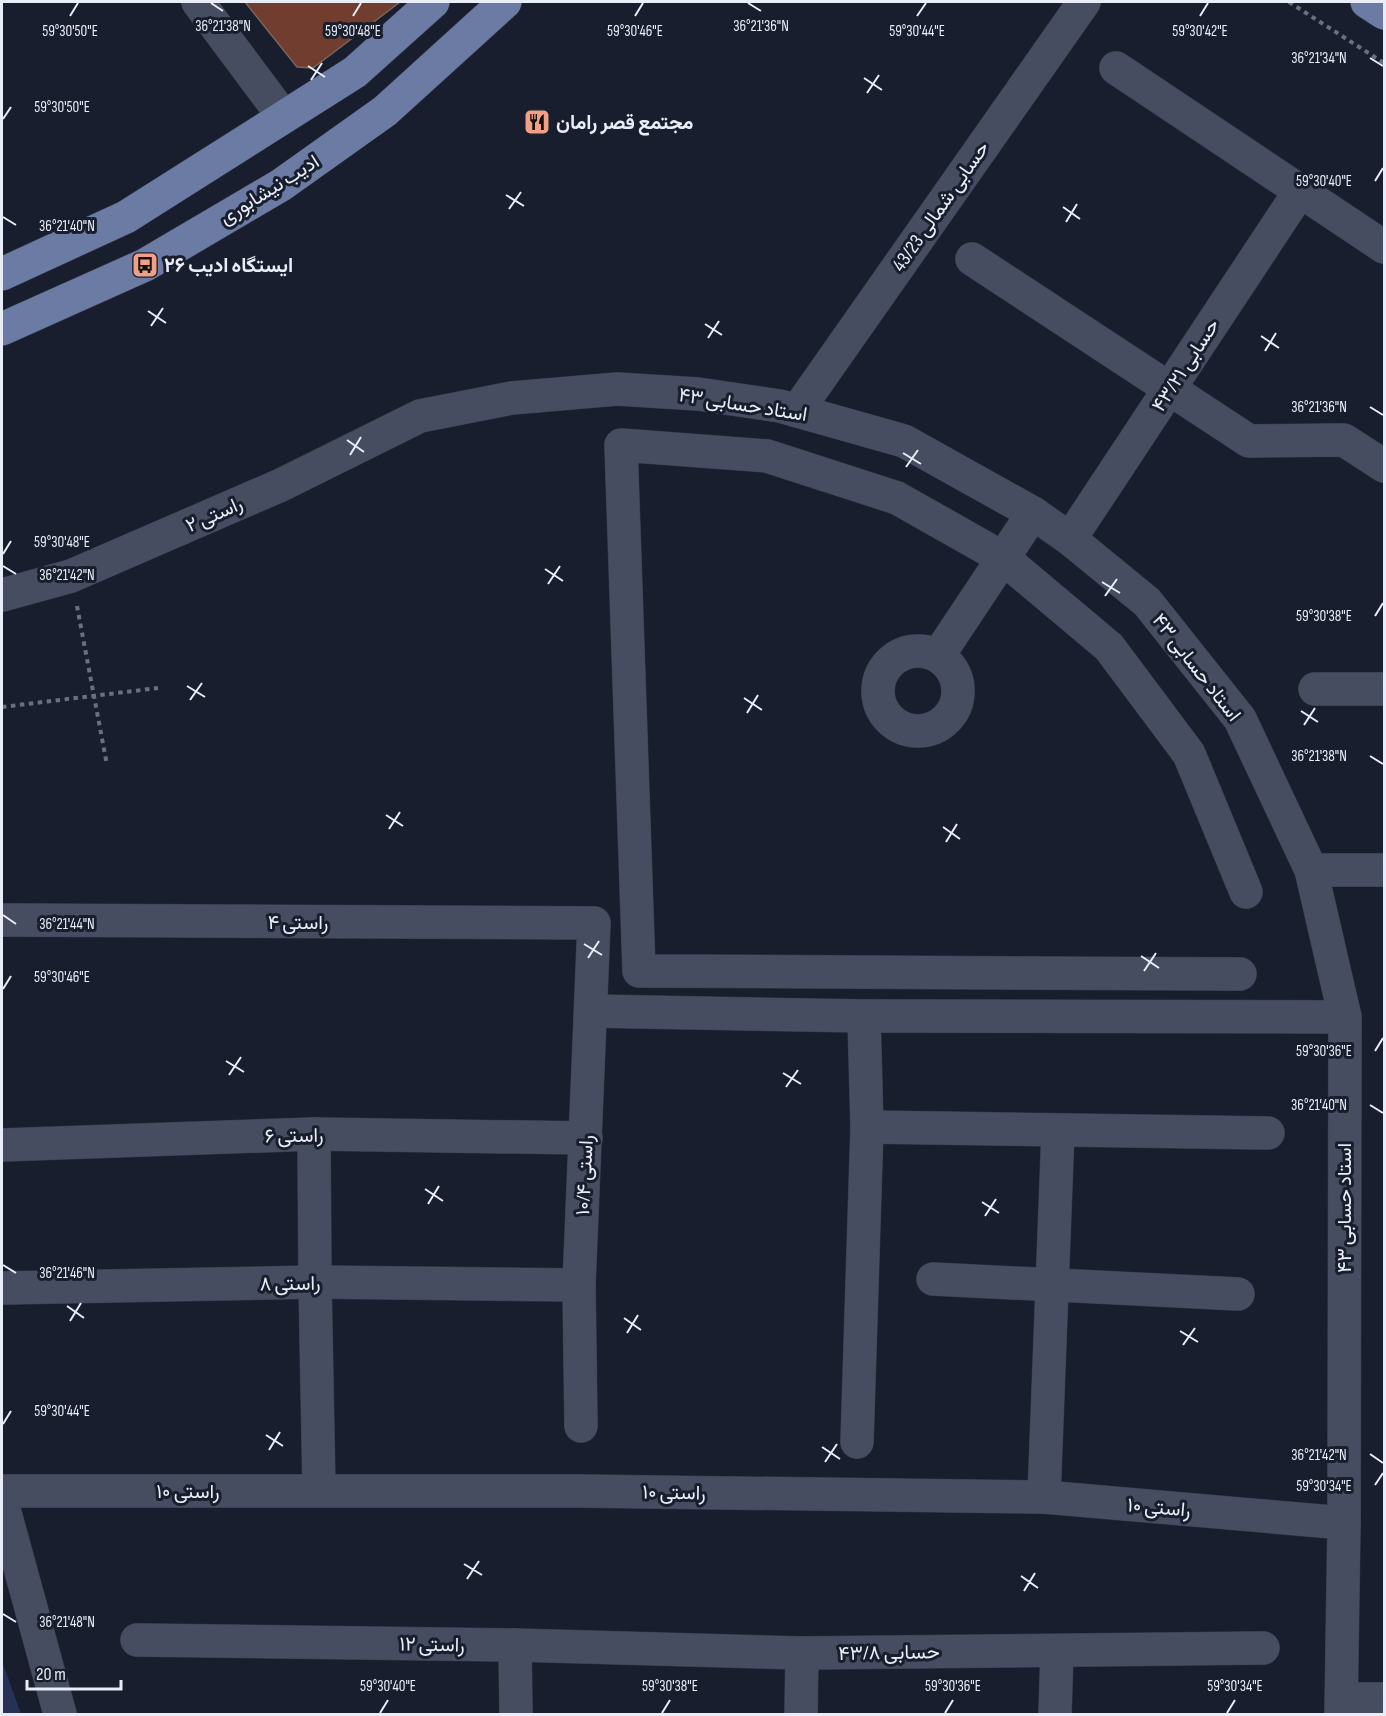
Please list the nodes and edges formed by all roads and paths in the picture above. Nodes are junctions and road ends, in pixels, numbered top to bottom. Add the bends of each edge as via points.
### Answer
1 (198, 2) edge
2 (433, 2) edge
3 (505, 2) edge
4 (1084, 2) edge
5 (1289, 2) edge
6 (1367, 2) edge
7 (1384, 13) edge
8 (1384, 63) edge
9 (1116, 68) dead end
10 (283, 116) junction
11 (1300, 191) junction
12 (1384, 248) edge
13 (972, 259) dead end
14 (2, 274) edge
15 (2, 329) edge
16 (1170, 389) junction
17 (797, 411) junction
18 (420, 416) joint
19 (1384, 466) edge
20 (1033, 513) junction
21 (1070, 539) junction
22 (1003, 558) junction
23 (71, 576) junction
24 (2, 595) edge
25 (938, 656) dead end
26 (158, 688) dead end
27 (1315, 689) dead end
28 (1384, 689) edge
29 (94, 696) junction
30 (2, 707) edge
31 (107, 765) dead end
32 (1311, 870) junction
33 (1384, 870) edge
34 (1246, 892) dead end
35 (2, 920) edge
36 (594, 923) joint
37 (1240, 974) dead end
38 (591, 1011) junction
39 (864, 1016) junction
40 (1344, 1017) junction
41 (867, 1127) junction
42 (1058, 1131) junction
43 (1268, 1133) dead end
44 (314, 1134) junction
45 (586, 1138) junction
46 (2, 1144) edge
47 (933, 1279) dead end
48 (315, 1282) junction
49 (579, 1285) junction
50 (1051, 1285) junction
51 (2, 1288) edge
52 (1238, 1294) dead end
53 (581, 1426) dead end
54 (857, 1442) dead end
55 (319, 1490) junction
56 (2, 1491) edge
57 (1044, 1497) junction
58 (2, 1502) edge
59 (1344, 1523) junction
60 (137, 1640) dead end
61 (515, 1645) junction
62 (1263, 1648) dead end
63 (1057, 1651) junction
64 (802, 1653) junction
65 (1384, 1699) edge
66 (1341, 1707) edge
67 (60, 1714) edge
68 (516, 1714) edge
69 (801, 1714) edge
70 (1055, 1714) edge

1 - 10 street
2 - 10 main road via 355,72
3 - 15 main road, ادیب نیشابوری via 385,111 282,185 145,265
4 - 17 street, حسابی شمالی 43/23
5 - 8 path
6 - 7 main road
9 - 11 street
10 - 14 main road via 126,217
11 - 12 street
11 - 16 street, حسابی ۴۳/۲۱
13 - 16 street
16 - 19 street via 1249,441 1344,440
16 - 21 street, حسابی ۴۳/۲۱
17 - 18 street, استاد حسابی ۴۳ via 698,394 617,389 512,398
17 - 20 street, استاد حسابی ۴۳ via 904,441
18 - 23 street, راستی ۲ via 280,485
20 - 21 street, استاد حسابی ۴۳
20 - 22 street
21 - 32 street, استاد حسابی ۴۳ via 1147,602 1240,719
22 - 25 street
22 - 34 street via 1109,647 1189,754
22 - 37 street via 897,498 767,456 621,445 639,971
23 - 24 street, راستی ۲
23 - 29 path
26 - 29 path
27 - 28 street
29 - 30 path
29 - 31 path
32 - 33 street
32 - 40 street, استاد حسابی ۴۳
35 - 36 street, راستی ۴
36 - 38 street, راستی ۱۰/۴
38 - 39 street
38 - 45 street, راستی ۱۰/۴
39 - 40 street
39 - 41 street
40 - 59 street, استاد حسابی ۴۳
41 - 42 street
41 - 54 street
42 - 43 street
42 - 50 street
44 - 45 street, راستی ۶
44 - 46 street, راستی ۶
44 - 48 street
45 - 49 street, راستی ۱۰/۴
47 - 50 street
48 - 49 street, راستی ۸
48 - 51 street, راستی ۸
48 - 55 street
49 - 53 street, راستی ۱۰/۴
50 - 52 street
50 - 57 street
55 - 56 street, راستی ۱۰
55 - 57 street, راستی ۱۰
57 - 59 street, راستی ۱۰
58 - 67 street
59 - 66 street, استاد حسابی ۴۳
60 - 61 street, راستی ۱۲
61 - 64 street, حسابی ۴۳/۸
61 - 68 street
62 - 63 street, حسابی ۴۳/۸
63 - 64 street, حسابی ۴۳/۸
63 - 70 street
64 - 69 street
65 - 66 street

